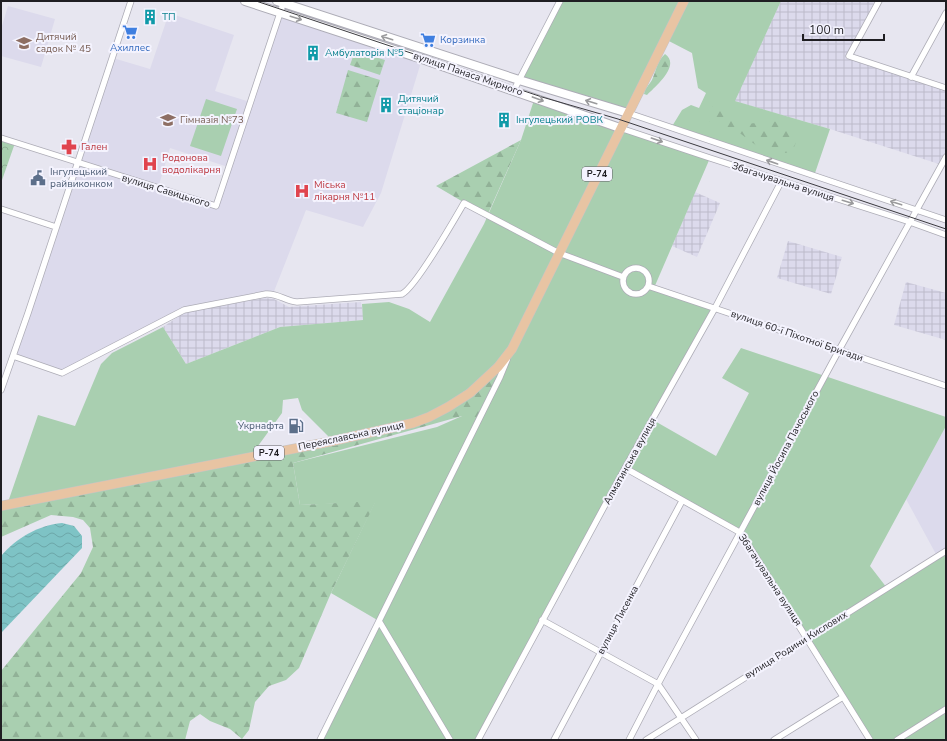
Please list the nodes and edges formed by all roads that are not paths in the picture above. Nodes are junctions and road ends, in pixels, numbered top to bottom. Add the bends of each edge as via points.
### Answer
1 (131, 1) edge
2 (245, 1) edge
3 (560, 1) edge
4 (684, 1) edge
5 (879, 1) edge
6 (281, 2) edge
7 (280, 13) junction
8 (946, 13) edge
9 (912, 77) junction
10 (519, 80) junction
11 (946, 88) edge
12 (514, 90) junction
13 (628, 113) junction
14 (620, 128) junction
15 (1, 138) edge
16 (946, 157) edge
17 (78, 163) junction
18 (781, 182) junction
19 (1, 209) edge
20 (917, 210) junction
21 (946, 220) edge
22 (910, 222) junction
23 (56, 227) junction
24 (946, 235) edge
25 (559, 253) junction
26 (623, 277) junction
27 (648, 286) junction
28 (715, 308) junction
29 (512, 349) junction
30 (839, 350) junction
31 (13, 356) junction
32 (946, 386) edge
33 (1, 390) edge
34 (625, 468) junction
35 (682, 501) junction
36 (1, 506) edge
37 (741, 532) junction
38 (946, 551) edge
39 (542, 620) junction
40 (379, 621) junction
41 (807, 638) junction
42 (602, 652) junction
43 (658, 684) junction
44 (843, 697) junction
45 (946, 709) edge
46 (681, 718) junction
47 (320, 740) edge
48 (450, 740) edge
49 (478, 740) edge
50 (554, 740) edge
51 (629, 740) edge
52 (646, 740) edge
53 (696, 740) edge
54 (774, 740) edge
55 (870, 740) edge
56 (897, 740) edge

1 - 17 street
2 - 7 main road, вулиця Панаса Мирного
3 - 10 street
4 - 13 main road, Р-74
5 - 9 street via 849,56
6 - 7 street
10 -> 6 main road, вулиця Панаса Мирного
7 -> 12 main road, вулиця Панаса Мирного
7 - 17 street, вулиця Савицького via 216,206
8 - 9 street
9 - 11 street
10 - 12 street
13 -> 10 main road, вулиця Панаса Мирного
12 -> 14 main road, вулиця Панаса Мирного
13 - 14 main road, Р-74
20 -> 13 street, Збагачувальна вулиця
14 -> 18 street, Збагачувальна вулиця
14 - 25 main road, Р-74
15 - 17 street, вулиця Савицького
16 - 20 street, вулиця Йосипа Пачоського
17 - 23 street
18 -> 22 street, Збагачувальна вулиця
18 - 28 street, Алматинська вулиця
19 - 23 street
20 - 21 street, Збагачувальна вулиця
20 - 22 street, вулиця Йосипа Пачоського
22 - 24 street, Збагачувальна вулиця
22 - 30 street, вулиця Йосипа Пачоського
23 - 31 street
25 - 26 street
25 - 29 main road, Р-74
25 - 31 street via 464,203 428,262 402,294 297,302 266,294 184,310 62,373
26 - 27 street via 624,286 630,293 639,294
26 - 27 street via 629,270 640,269 648,276
27 - 28 street, вулиця 60-ї Піхотної Бригади
28 - 30 street, вулиця 60-ї Піхотної Бригади
28 - 34 street, Алматинська вулиця
29 - 36 main road, Переяславська вулиця / Р-74 via 498,367 470,393 429,417 413,423
29 - 40 street
30 - 32 street, вулиця 60-ї Піхотної Бригади
30 - 37 street, вулиця Йосипа Пачоського
31 - 33 street
34 - 35 street, Збагачувальна вулиця
34 - 39 street, Алматинська вулиця
35 - 37 street, Збагачувальна вулиця
35 - 42 street, вулиця Лисенка
37 - 41 street, Збагачувальна вулиця
37 - 43 street, вулиця Йосипа Пачоського
38 - 41 street, вулиця Родини Кислових
39 - 42 street
39 - 49 street, Алматинська вулиця
40 - 47 street
40 - 48 street
41 - 44 street, Збагачувальна вулиця
41 - 46 street, вулиця Родини Кислових
42 - 43 street
42 - 50 street, вулиця Лисенка
43 - 46 street
43 - 51 street, вулиця Йосипа Пачоського
44 - 54 street
44 - 55 street, Збагачувальна вулиця
45 - 56 street
46 - 52 street, вулиця Родини Кислових
46 - 53 street

